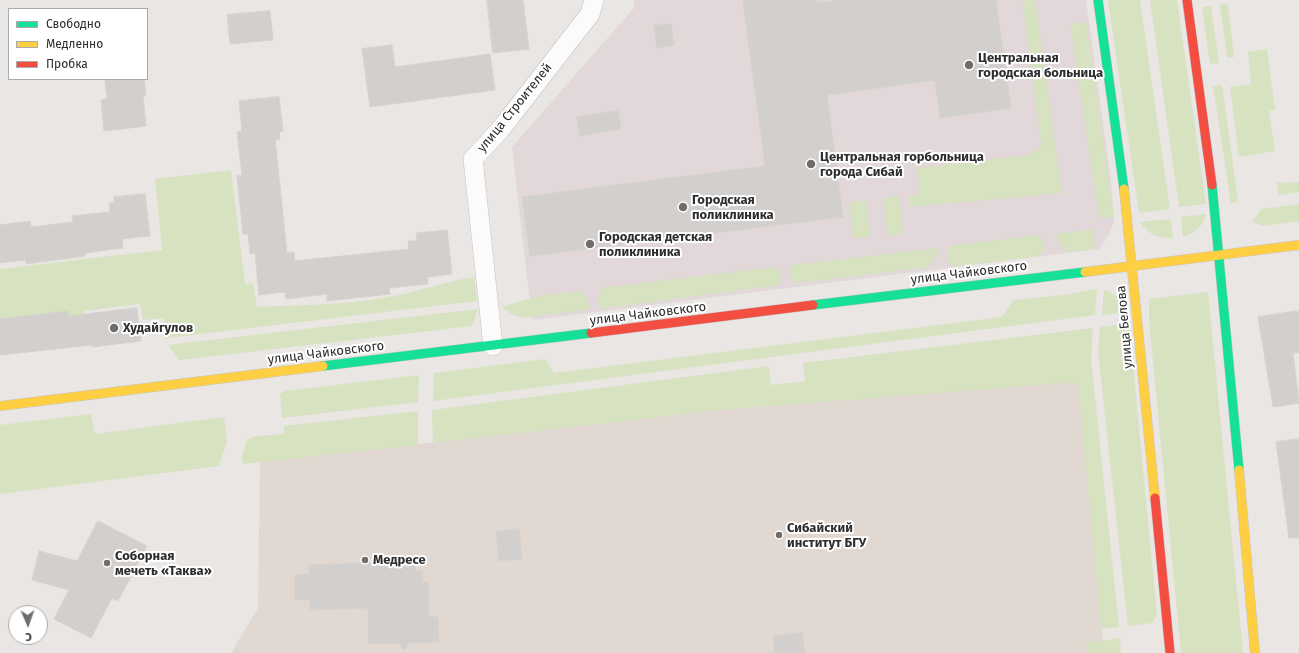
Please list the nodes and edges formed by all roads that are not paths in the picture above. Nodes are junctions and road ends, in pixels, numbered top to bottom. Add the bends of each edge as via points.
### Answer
1 (594, 0) edge
2 (1098, 0) edge
3 (1187, 0) edge
4 (1299, 245) edge
5 (1219, 256) junction
6 (1133, 266) junction
7 (493, 346) junction
8 (0, 406) edge
9 (1170, 653) edge
10 (1255, 653) edge

1 - 7 street, улица Строителей via 590,14 500,130 473,159
2 - 6 main road, улица Белова
3 - 5 main road
4 - 5 main road, улица Чайковского
5 - 6 main road, улица Чайковского
5 - 10 main road
6 - 7 main road, улица Чайковского
6 - 9 main road, улица Белова
7 - 8 main road, улица Чайковского

